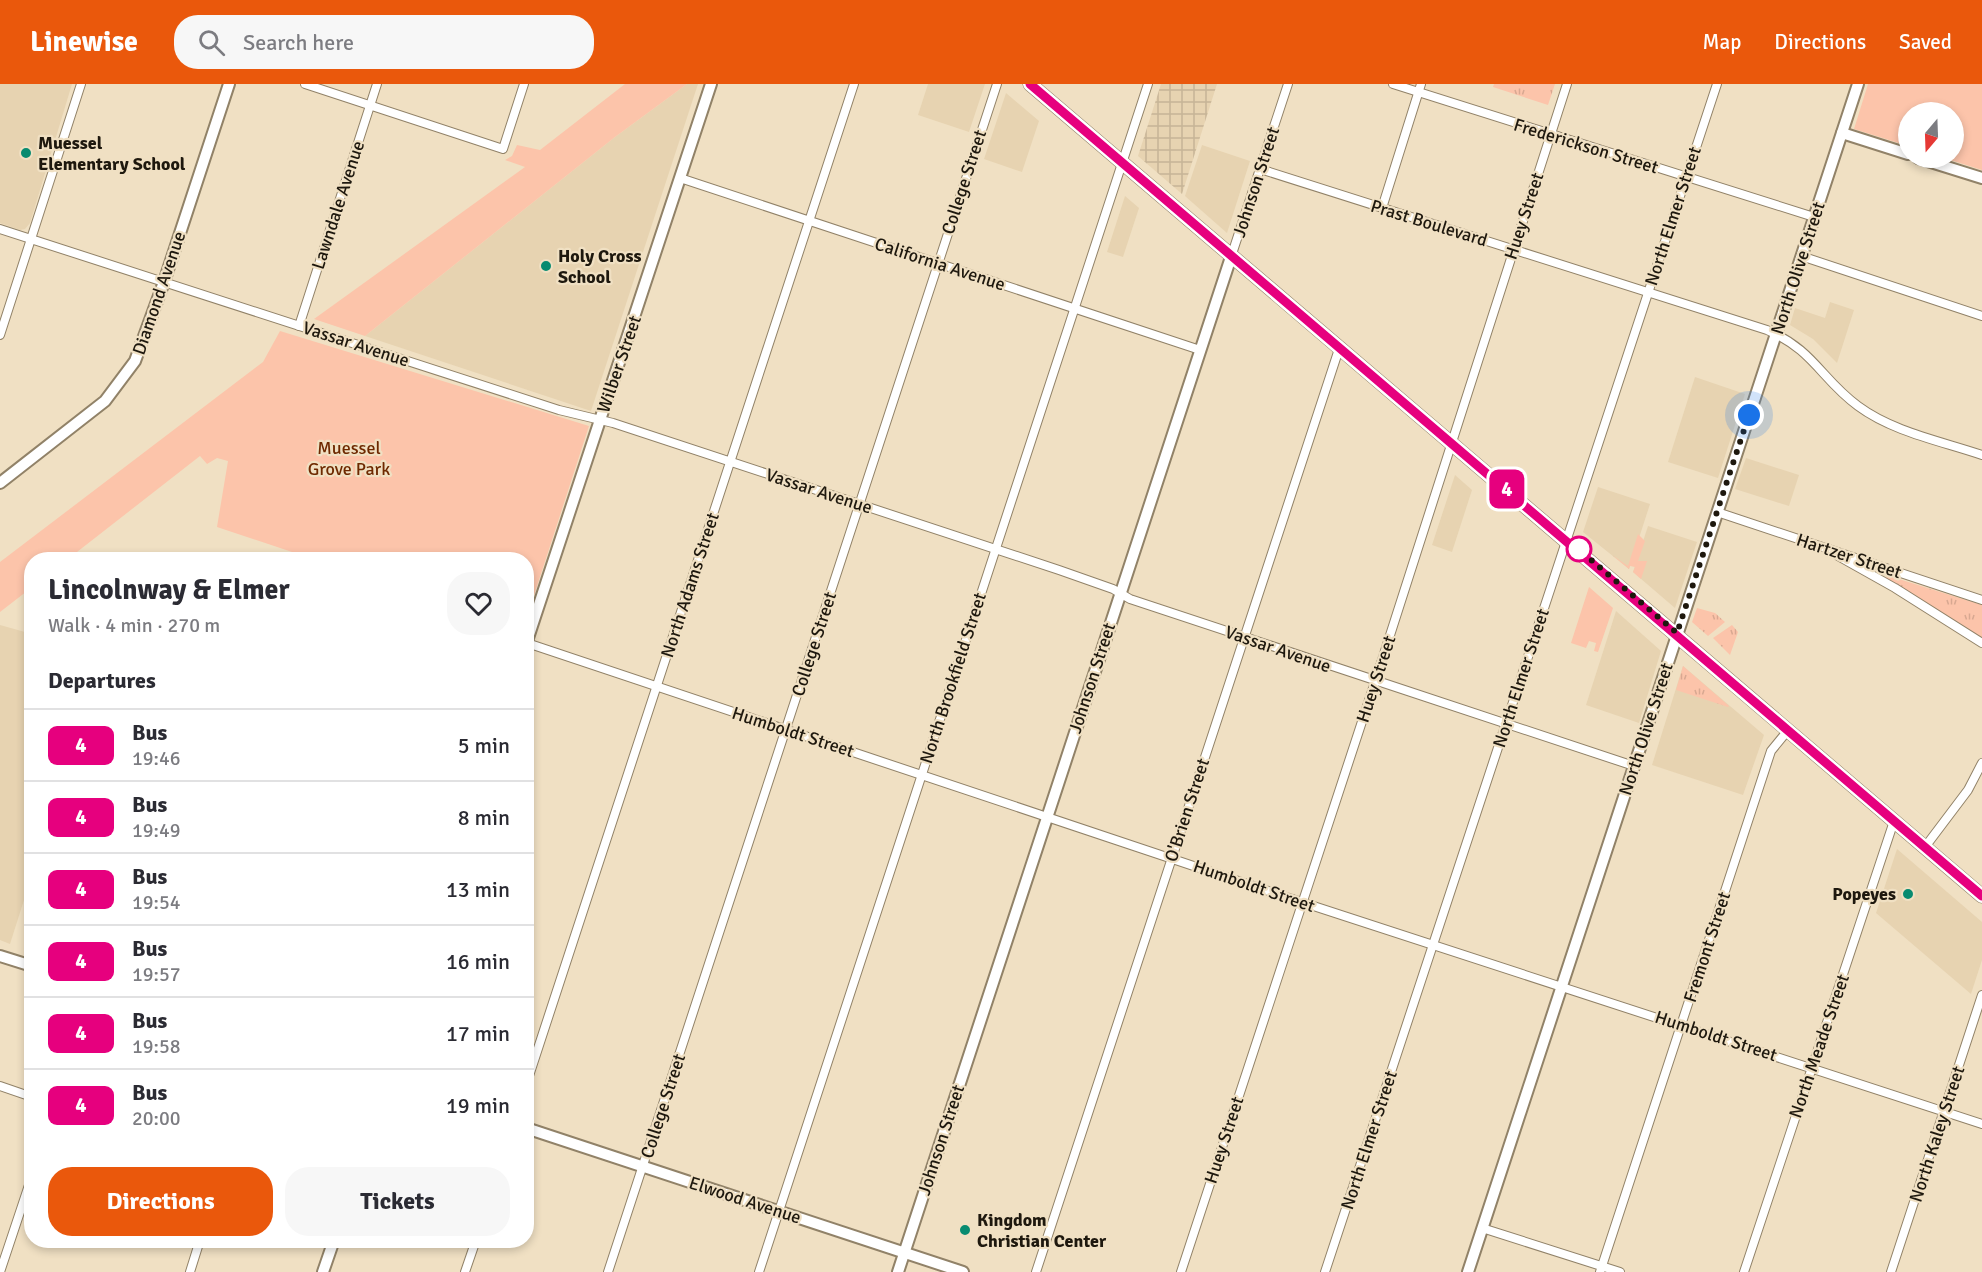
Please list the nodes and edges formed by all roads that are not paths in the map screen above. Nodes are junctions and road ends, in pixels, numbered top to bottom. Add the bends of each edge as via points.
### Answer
1 (81, 84) edge
2 (229, 84) edge
3 (305, 84) edge
4 (377, 84) edge
5 (524, 84) edge
6 (711, 84) edge
7 (854, 84) edge
8 (997, 84) edge
9 (1030, 84) edge
10 (1148, 84) edge
11 (1288, 84) edge
12 (1393, 84) edge
13 (1567, 84) edge
14 (1717, 84) edge
15 (1858, 84) edge
16 (1420, 88) edge
17 (370, 105) junction
18 (1842, 133) junction
19 (1550, 135) junction
20 (1898, 151) edge
21 (1122, 163) junction
22 (1950, 168) edge
23 (1260, 169) junction
24 (1686, 177) junction
25 (680, 178) junction
26 (1982, 178) edge
27 (1382, 208) junction
28 (1815, 217) junction
29 (809, 221) junction
30 (0, 229) edge
31 (31, 239) junction
32 (1513, 249) junction
33 (1801, 256) junction
34 (1232, 257) junction
35 (938, 263) junction
36 (164, 282) junction
37 (1648, 291) junction
38 (1075, 309) junction
39 (1982, 316) edge
40 (298, 326) junction
41 (1776, 334) junction
42 (0, 335) edge
43 (1339, 349) junction
44 (1200, 350) junction
45 (600, 421) junction
46 (1451, 444) junction
47 (1982, 455) edge
48 (731, 462) junction
49 (3, 478) edge
50 (859, 505) junction
51 (1717, 513) junction
52 (1567, 539) junction
53 (1821, 547) junction
54 (995, 549) junction
55 (1120, 593) junction
56 (1982, 600) edge
57 (534, 623) edge
58 (1677, 633) junction
59 (1244, 637) junction
60 (1982, 643) edge
61 (534, 646) edge
62 (1375, 682) junction
63 (656, 687) junction
64 (1505, 725) junction
65 (1789, 729) junction
66 (786, 730) junction
67 (1982, 763) edge
68 (1634, 766) junction
69 (922, 775) junction
70 (1047, 817) junction
71 (1894, 820) junction
72 (1925, 847) junction
73 (1172, 858) junction
74 (1982, 896) edge
75 (1302, 902) junction
76 (1433, 944) junction
77 (0, 956) edge
78 (24, 964) edge
79 (1561, 986) junction
80 (1982, 995) edge
81 (1681, 1025) junction
82 (534, 1061) edge
83 (1811, 1068) junction
84 (0, 1086) edge
85 (24, 1094) edge
86 (1944, 1111) junction
87 (1982, 1124) edge
88 (534, 1131) edge
89 (643, 1166) junction
90 (24, 1200) edge
91 (779, 1212) junction
92 (1482, 1228) junction
93 (198, 1248) edge
94 (331, 1248) edge
95 (473, 1248) edge
96 (904, 1253) junction
97 (1601, 1269) edge
98 (0, 1272) edge
99 (190, 1272) edge
100 (323, 1272) edge
101 (465, 1272) edge
102 (608, 1272) edge
103 (759, 1272) edge
104 (898, 1272) edge
105 (963, 1272) edge
106 (1036, 1272) edge
107 (1180, 1272) edge
108 (1325, 1272) edge
109 (1468, 1272) edge
110 (1620, 1272) edge
111 (1744, 1272) edge
112 (1891, 1272) edge

1 - 31 street
2 - 36 street, Diamond Avenue
3 - 17 street
4 - 17 street, Lawndale Avenue
5 - 17 street via 503,149
6 - 25 street, Wilber Street
7 - 29 street, North Adams Street
8 - 35 street, College Street
9 - 21 main road
10 - 21 street, North Brookfield Street
11 - 23 street, Johnson Street
12 - 16 street, Frederickson Street
13 - 19 street, Huey Street
14 - 24 street, North Elmer Street
15 - 18 street, North Olive Street
16 - 19 street, Frederickson Street
16 - 27 street
17 - 40 street, Lawndale Avenue
18 - 20 street
18 - 28 street, North Olive Street
19 - 24 street, Frederickson Street
19 - 32 street, Huey Street
21 - 34 main road
21 - 38 street, North Brookfield Street
22 - 26 street
23 - 27 street, Prast Boulevard
23 - 34 street, Johnson Street
24 - 28 street, Frederickson Street
24 - 37 street, North Elmer Street
25 - 29 street, California Avenue
25 - 45 street, Wilber Street
27 - 32 street, Prast Boulevard
28 - 33 street, North Olive Street
29 - 35 street, California Avenue
29 - 48 street, North Adams Street
30 - 31 street, Vassar Avenue
31 - 36 street, Vassar Avenue
31 - 42 street
32 - 37 street, Prast Boulevard
32 - 46 street, Huey Street
33 - 39 street
33 - 41 street, North Olive Street
34 - 43 main road
34 - 44 street, Johnson Street
35 - 38 street, California Avenue
35 - 50 street, College Street
36 - 40 street, Vassar Avenue
36 - 49 street, Diamond Avenue via 140,352 116,390
37 - 41 street, Prast Boulevard
37 - 52 street, North Elmer Street
38 - 44 street, California Avenue
38 - 54 street, North Brookfield Street
40 - 45 street, Vassar Avenue
41 - 47 street, Prast Boulevard via 1809,355 1844,394 1872,415
41 - 51 street, North Olive Street
43 - 46 main road
43 - 59 street, O'Brien Street
44 - 55 street, Johnson Street
45 - 48 street, Vassar Avenue
45 - 57 street, Wilber Street
46 - 52 main road
46 - 62 street, Huey Street
48 - 50 street, Vassar Avenue
48 - 63 street, North Adams Street
50 - 54 street, Vassar Avenue
50 - 66 street, College Street
51 - 53 street, Hartzer Street
51 - 58 street, North Olive Street
52 - 58 main road
52 - 64 street, North Elmer Street
53 - 56 street, Hartzer Street
53 - 60 street
54 - 55 street, Vassar Avenue
54 - 69 street, North Brookfield Street
55 - 59 street, Vassar Avenue
55 - 70 street, Johnson Street
58 - 65 main road
58 - 68 street, North Olive Street
59 - 62 street, Vassar Avenue
59 - 73 street, O'Brien Street
61 - 63 street, Humboldt Street
62 - 64 street, Vassar Avenue
62 - 75 street, Huey Street
63 - 66 street, Humboldt Street
63 - 82 street, North Adams Street
64 - 68 street, Vassar Avenue
64 - 76 street, North Elmer Street
65 - 71 main road
65 - 81 street, Fremont Street via 1771,752
66 - 69 street, Humboldt Street
66 - 89 street, College Street
67 - 72 street via 1968,790
68 - 79 street, North Olive Street
69 - 70 street, Humboldt Street
69 - 91 street, North Brookfield Street
70 - 73 street, Humboldt Street
70 - 96 street, Johnson Street
71 - 72 main road
71 - 83 street, North Meade Street
72 - 74 main road
73 - 75 street, Humboldt Street
73 - 106 street, O'Brien Street
75 - 76 street, Humboldt Street
75 - 107 street, Huey Street
76 - 79 street, Humboldt Street
76 - 108 street, North Elmer Street
77 - 78 street
79 - 81 street, Humboldt Street
79 - 92 street, North Olive Street
80 - 86 street, North Kaley Street
81 - 83 street, Humboldt Street
81 - 97 street, Fremont Street
83 - 86 street, Humboldt Street
83 - 111 street, North Meade Street
84 - 85 street
86 - 87 street, Humboldt Street
86 - 112 street, North Kaley Street
88 - 89 street, Elwood Avenue
89 - 91 street, Elwood Avenue
89 - 102 street, College Street
90 - 98 street
91 - 96 street, Elwood Avenue
91 - 103 street, North Brookfield Street
92 - 97 street
92 - 109 street, North Olive Street
93 - 99 street
94 - 100 street
95 - 101 street
96 - 104 street, Johnson Street
96 - 105 street, Elwood Avenue
97 - 110 street

